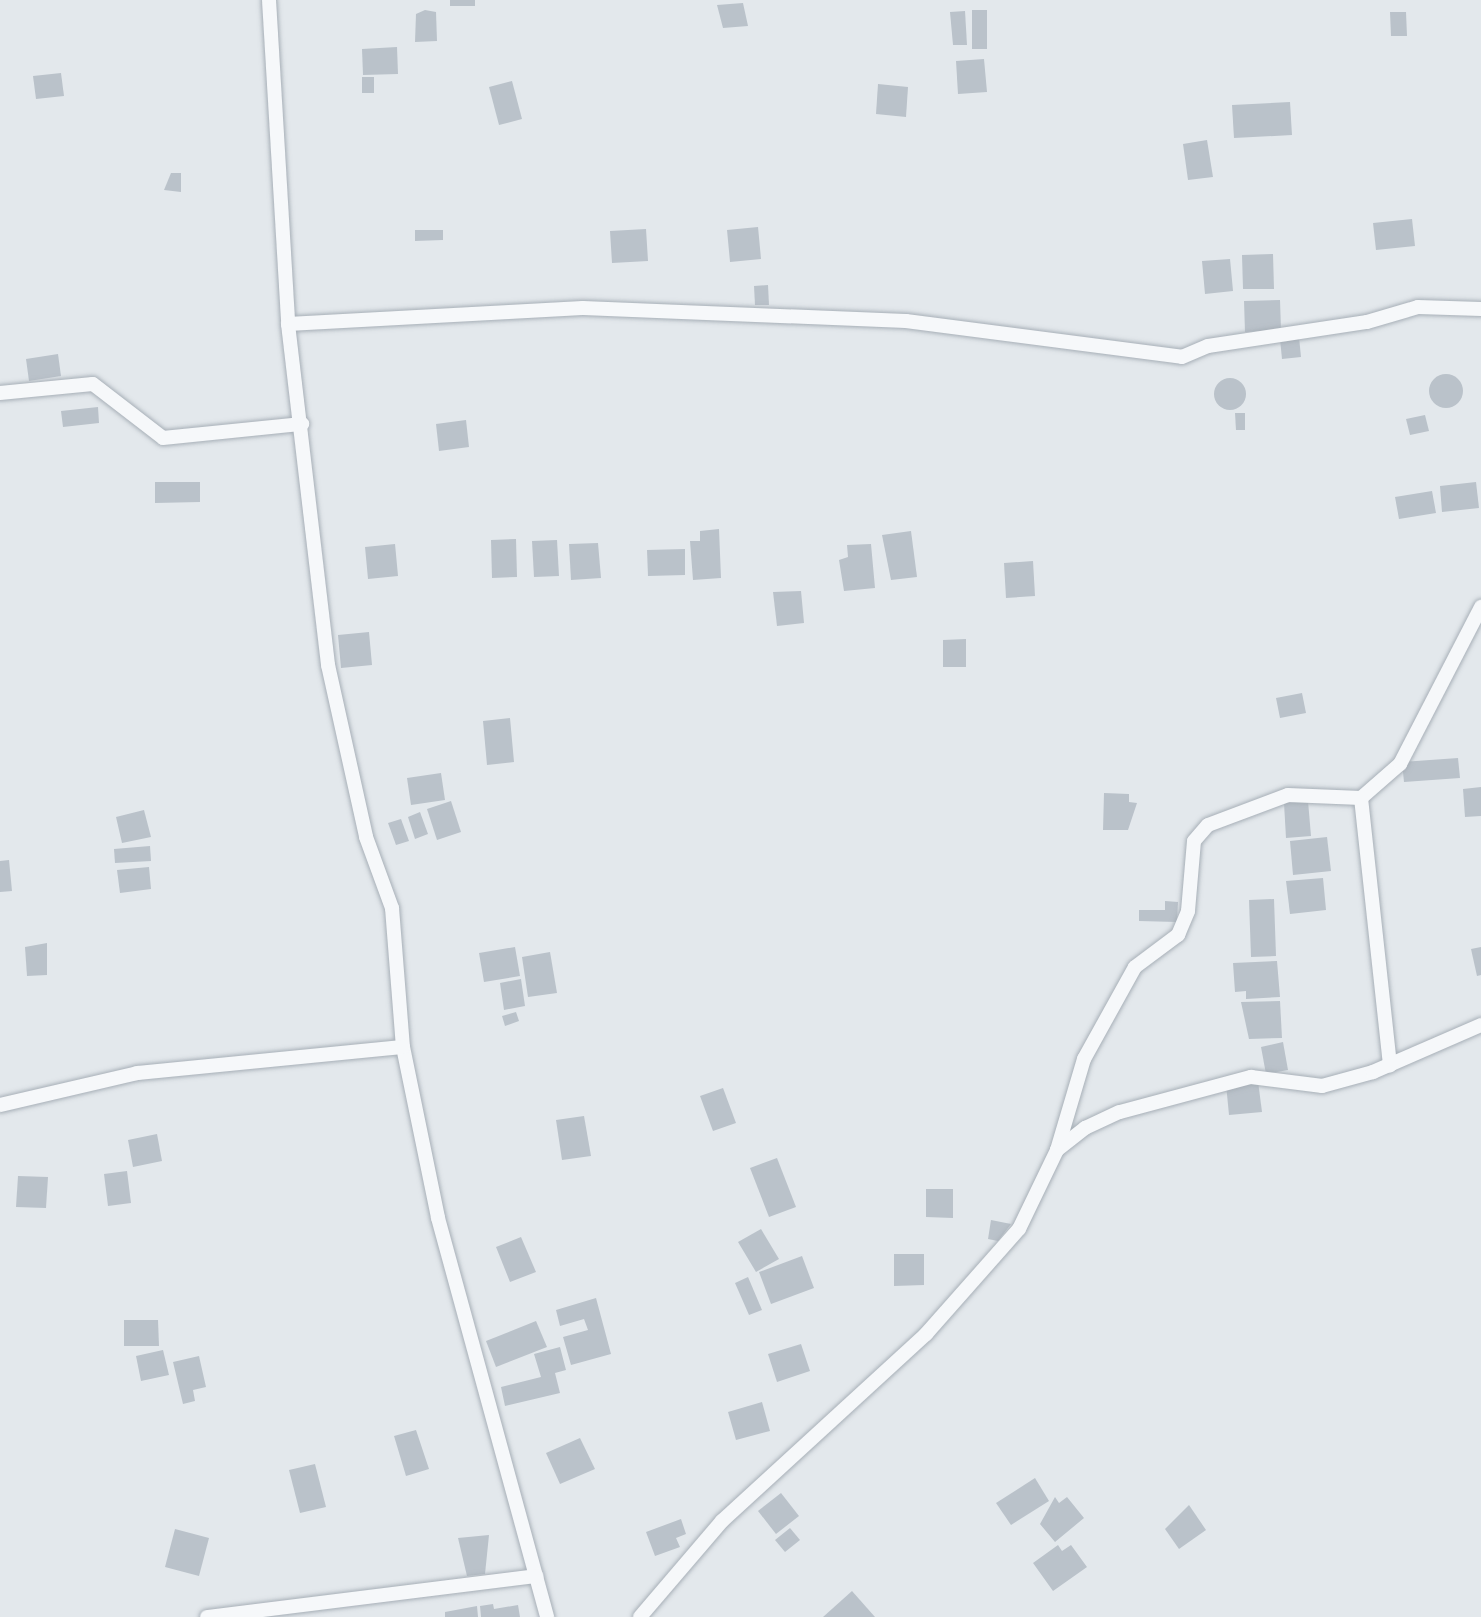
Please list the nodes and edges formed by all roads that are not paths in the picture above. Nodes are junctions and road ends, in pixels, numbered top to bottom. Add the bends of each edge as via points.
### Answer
1 (269, 0) edge
2 (1481, 309) edge
3 (288, 324) junction
4 (0, 393) edge
5 (302, 424) junction
6 (1481, 607) edge
7 (1361, 798) junction
8 (1481, 1025) edge
9 (403, 1047) junction
10 (1390, 1065) junction
11 (0, 1105) edge
12 (1056, 1150) junction
13 (536, 1576) junction
14 (207, 1617) edge
15 (547, 1617) edge
16 (640, 1617) edge

1 - 3 street
2 - 3 street via 1418,307 1367,322 1208,346 1182,357 906,321 583,308
3 - 5 street
4 - 5 street via 93,384 163,438
5 - 9 street via 328,665 366,836 392,908
6 - 7 street via 1401,764
7 - 10 street
7 - 12 street via 1288,795 1208,825 1194,841 1188,911 1178,935 1135,967 1084,1059
8 - 10 street
9 - 11 street via 137,1073
9 - 13 street via 458,1299
10 - 12 street via 1322,1086 1251,1077 1120,1112
12 - 16 street via 1019,1229 935,1324 722,1521
13 - 14 street
13 - 15 street

